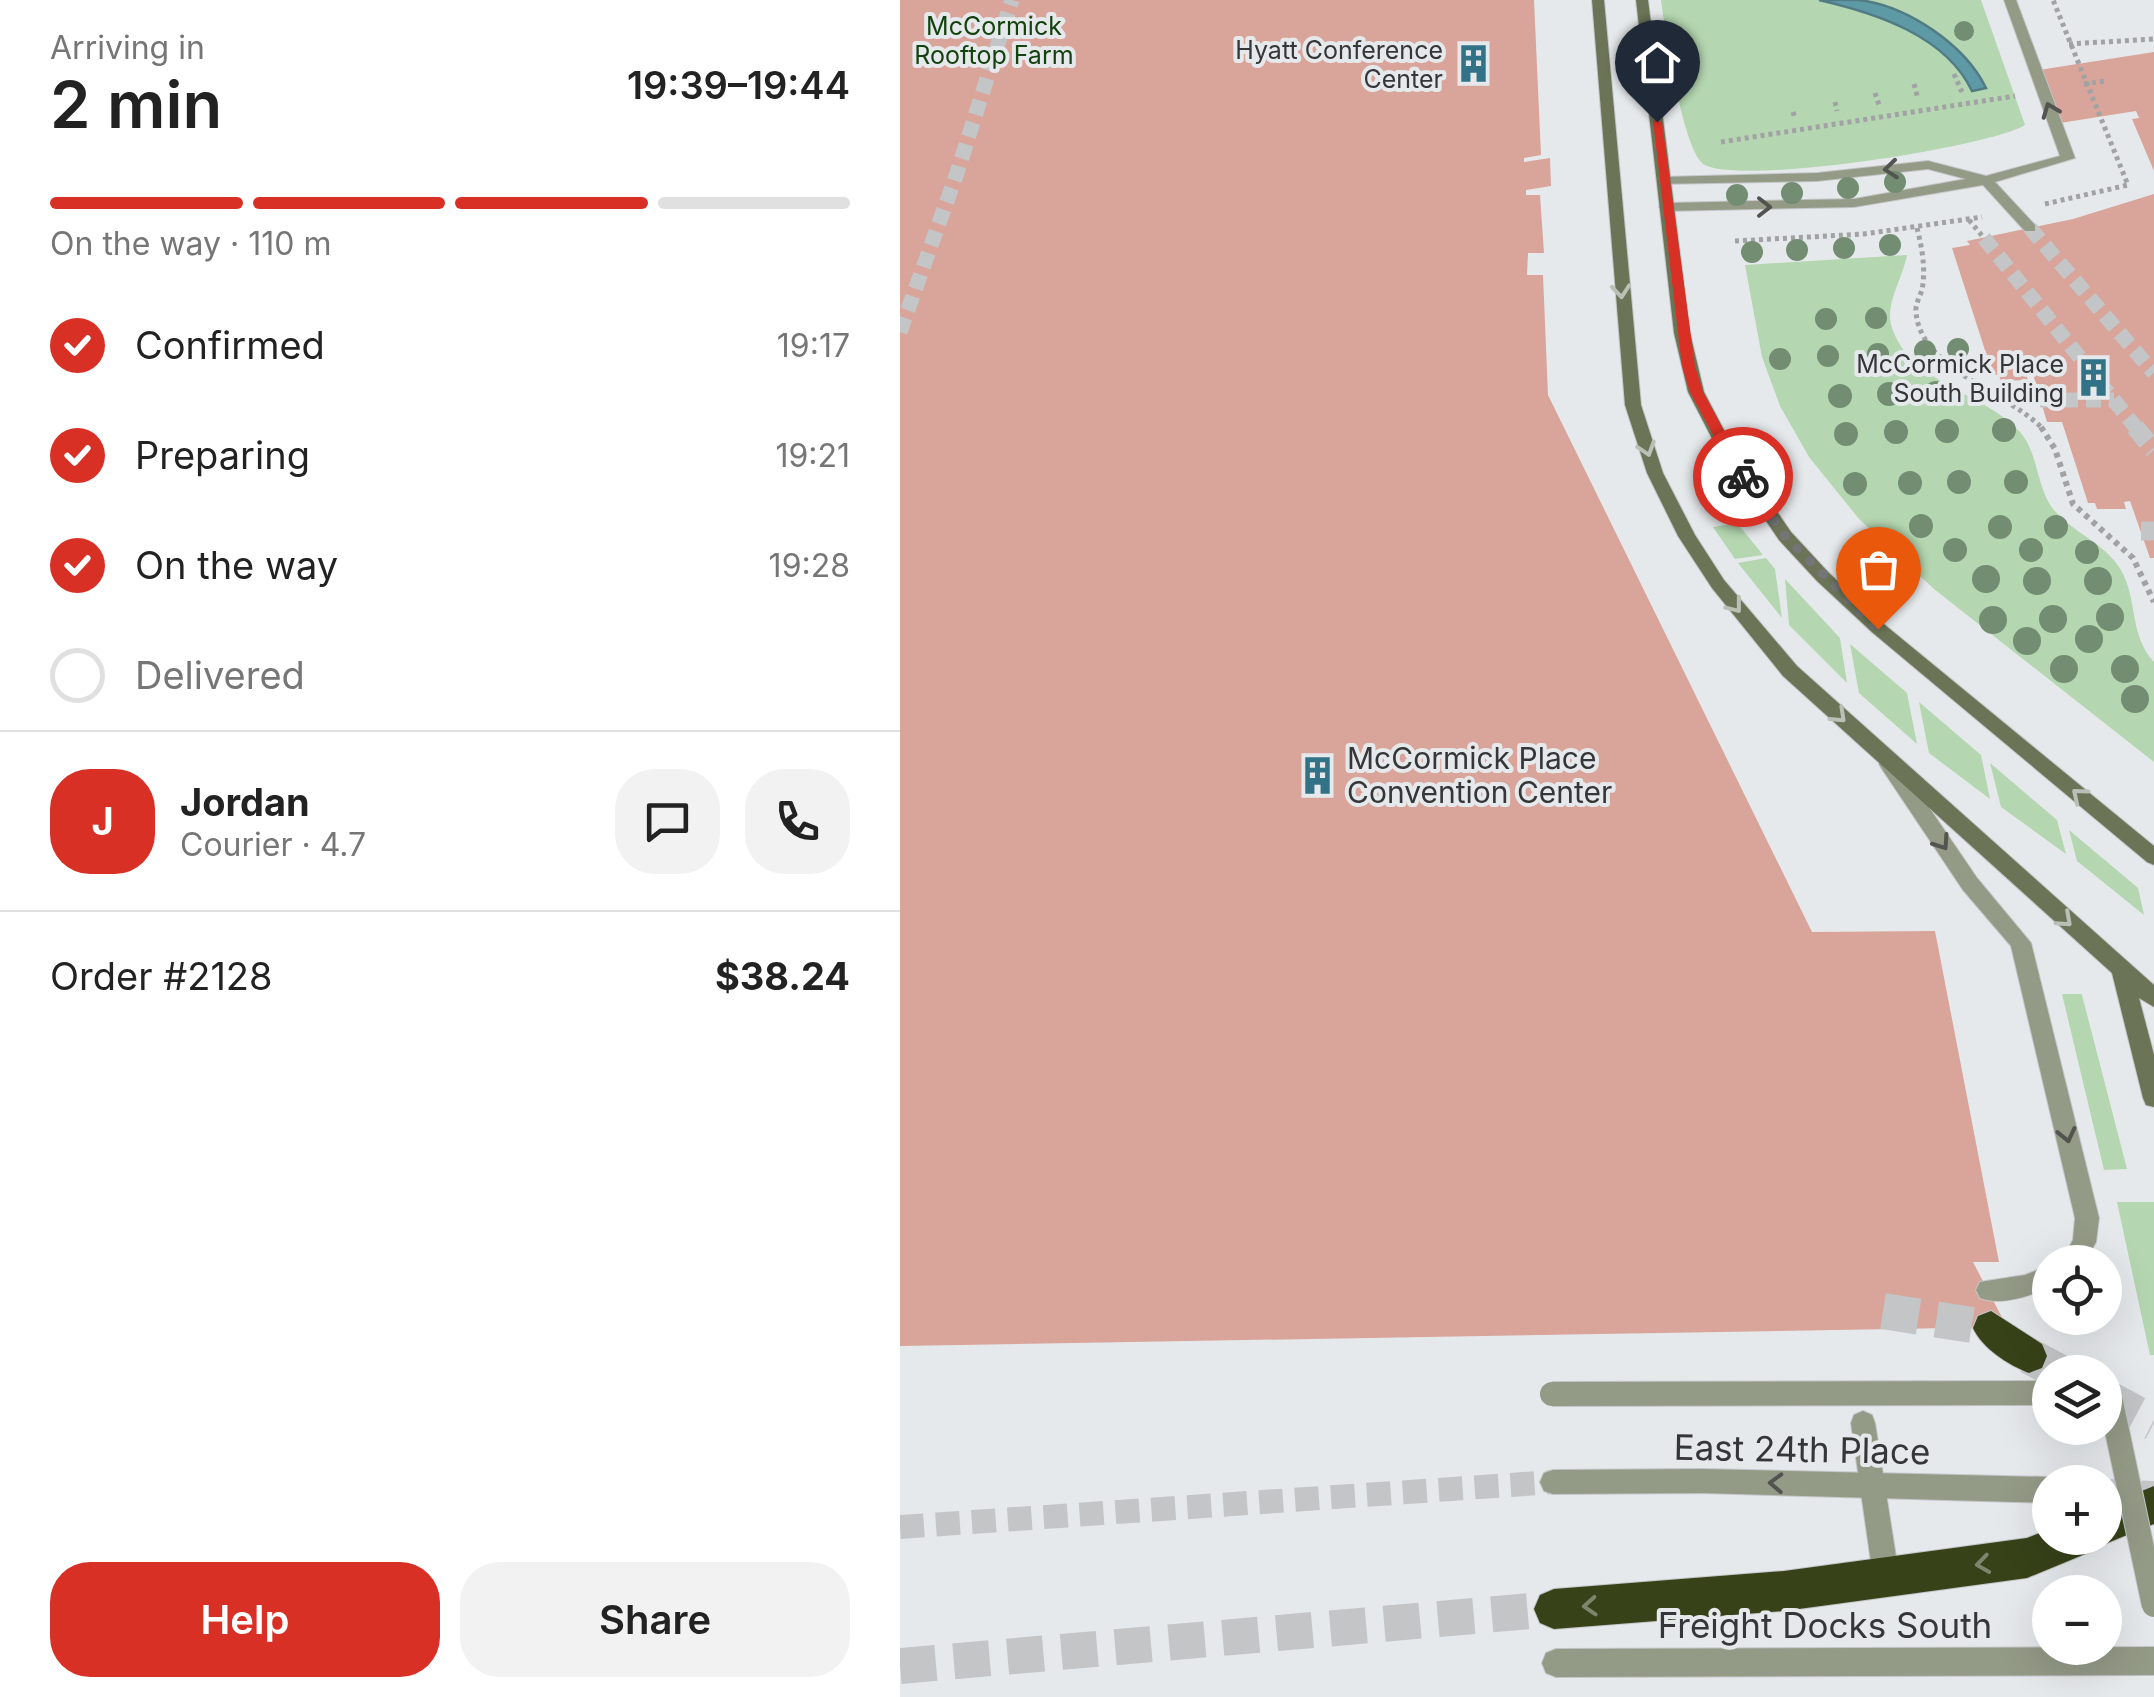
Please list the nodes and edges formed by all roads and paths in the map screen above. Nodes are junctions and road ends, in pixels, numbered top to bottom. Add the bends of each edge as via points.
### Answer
1 (1598, 0) edge
2 (1642, 0) edge
3 (2010, 0) edge
4 (2154, 38) edge
5 (2069, 44) dead end
6 (1954, 74) dead end
7 (2105, 81) dead end
8 (1914, 84) dead end
9 (2073, 87) dead end
10 (1962, 92) dead end
11 (1875, 93) dead end
12 (2016, 96) dead end
13 (1918, 99) dead end
14 (1835, 102) dead end
15 (1879, 105) dead end
16 (1837, 111) dead end
17 (1721, 142) dead end
18 (1986, 180) junction
19 (1664, 182) junction
20 (1666, 207) junction
21 (1968, 219) dead end
22 (1917, 228) dead end
23 (2030, 228) tunnel mouth
24 (1984, 238) tunnel mouth
25 (2154, 602) edge
26 (1888, 762) junction
27 (2154, 857) edge
28 (2122, 971) junction
29 (2154, 998) edge
30 (2154, 1098) edge
31 (2082, 1245) edge
32 (2032, 1284) edge
33 (1988, 1290) dead end
34 (1990, 1328) tunnel mouth
35 (2029, 1356) tunnel mouth
36 (2032, 1393) edge
37 (1552, 1394) dead end
38 (1864, 1423) dead end
39 (2120, 1445) edge
40 (1553, 1482) tunnel mouth
41 (1874, 1486) junction
42 (2032, 1490) edge
43 (2154, 1505) edge
44 (2122, 1518) edge
45 (2034, 1555) edge
46 (1886, 1576) junction
47 (2154, 1605) edge
48 (1554, 1609) tunnel mouth
49 (2154, 1661) edge
50 (1556, 1663) dead end

1 -> 26 main road via 1626,357 1655,473 1687,536 1749,624
2 - 19 main road
18 -> 3 street via 2068,158
4 - 5 path
6 - 10 path
7 - 9 path
8 - 13 path
11 - 15 path
12 - 17 path
14 - 16 path
18 -> 19 street via 1928,165
20 -> 18 street via 1854,203
18 - 23 street
19 - 20 main road
27 -> 20 main road via 1878,629 1823,577 1752,493 1688,366
21 - 24 path
22 - 25 path via 1925,255 1915,310 1925,342 1945,366 2023,411 2047,433 2073,505 2141,564
26 -> 28 main road
26 -> 31 street via 1970,884 2021,942 2086,1218
28 - 29 main road
28 - 30 main road
32 - 33 street
34 - 35 highway
36 - 37 street, bridge
38 - 41 street
39 - 47 street, bridge
41 -> 40 street, East 24th Place
41 - 42 street, East 24th Place
41 - 46 street
43 - 44 highway
45 -> 46 highway
46 -> 48 highway
49 - 50 street, Freight Docks South

